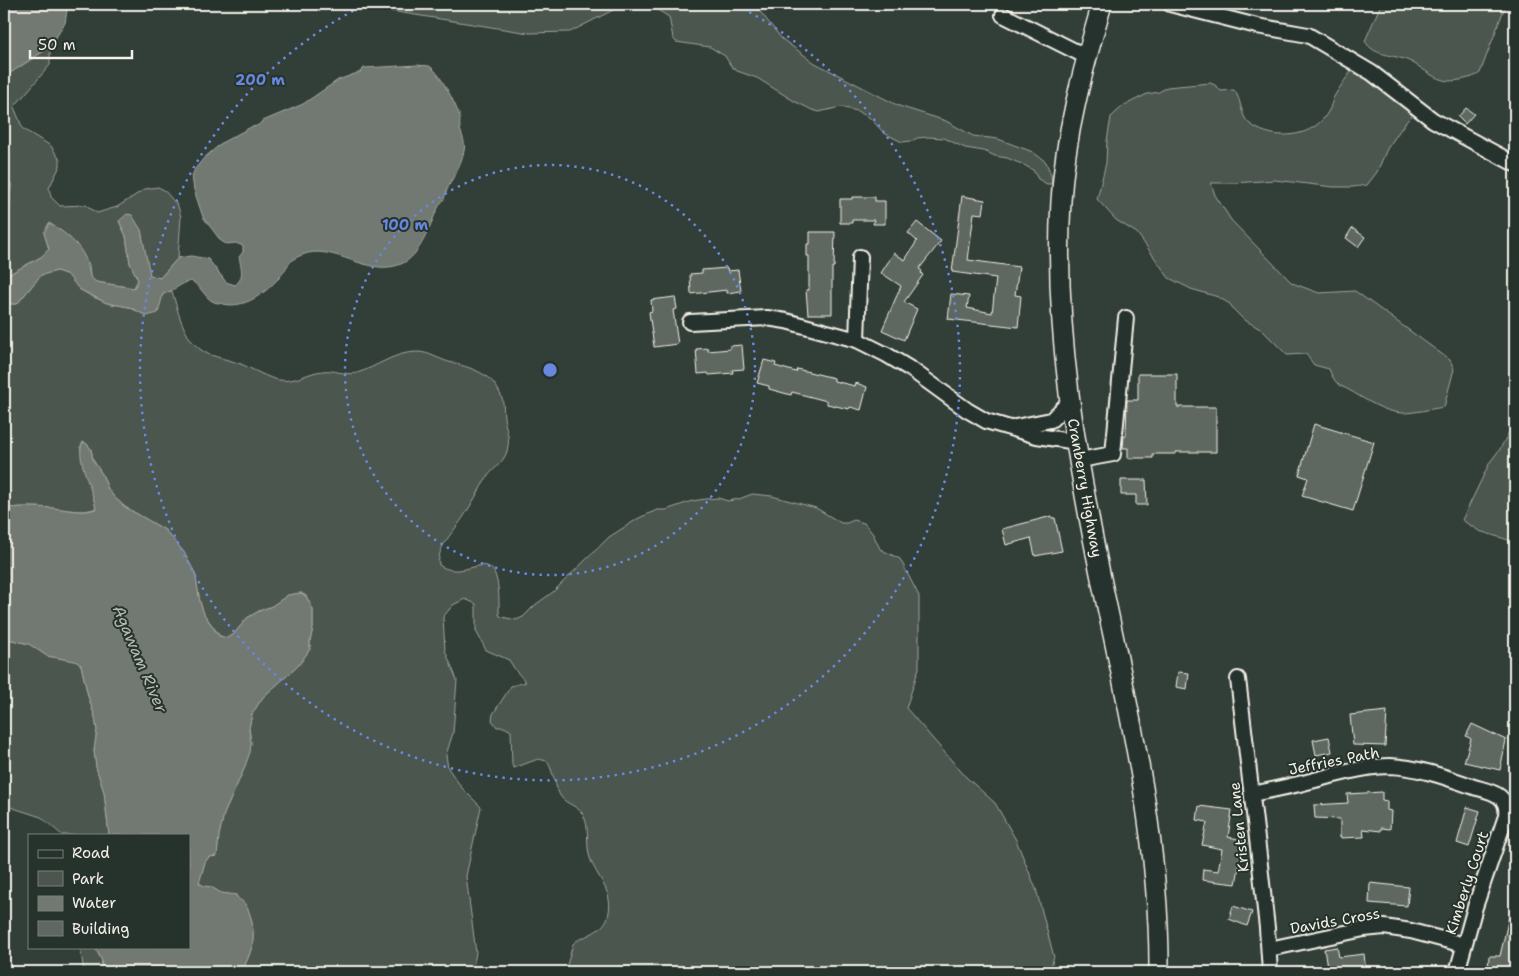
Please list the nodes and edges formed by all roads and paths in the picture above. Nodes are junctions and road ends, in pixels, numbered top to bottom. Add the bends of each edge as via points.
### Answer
1 (1102, 4) edge
2 (1170, 4) edge
3 (1003, 15) dead end
4 (1087, 57) junction
5 (1515, 164) edge
6 (860, 257) dead end
7 (1126, 318) dead end
8 (690, 322) dead end
9 (856, 340) junction
10 (1070, 400) junction
11 (1009, 428) junction
12 (1078, 451) junction
13 (1238, 679) dead end
14 (1252, 794) junction
15 (1506, 804) joint
16 (1464, 945) junction
17 (1269, 949) junction
18 (1159, 972) edge
19 (1270, 972) edge
20 (1457, 972) edge

1 - 4 main road, Cranberry Highway
2 - 5 street via 1308,35 1372,73 1432,120
3 - 4 street
4 - 10 main road, Cranberry Highway via 1069,133 1060,211 1061,313
6 - 9 street
7 - 12 street via 1114,454
8 - 9 street via 767,318
9 - 11 street via 912,370 986,422
10 - 11 street via 1051,420
10 - 12 main road, Cranberry Highway
11 - 12 street
12 - 18 main road, Cranberry Highway via 1144,790 1155,885
13 - 14 street, Kristen Lane
14 - 15 street, Jeffries Path via 1360,769 1388,766 1407,768 1493,792
14 - 17 street, Kristen Lane
15 - 16 street, Kimberly Court via 1505,821
16 - 17 street, Davids Cross via 1411,931 1384,928 1364,929
16 - 20 street, Kimberly Court
17 - 19 street, Kristen Lane

